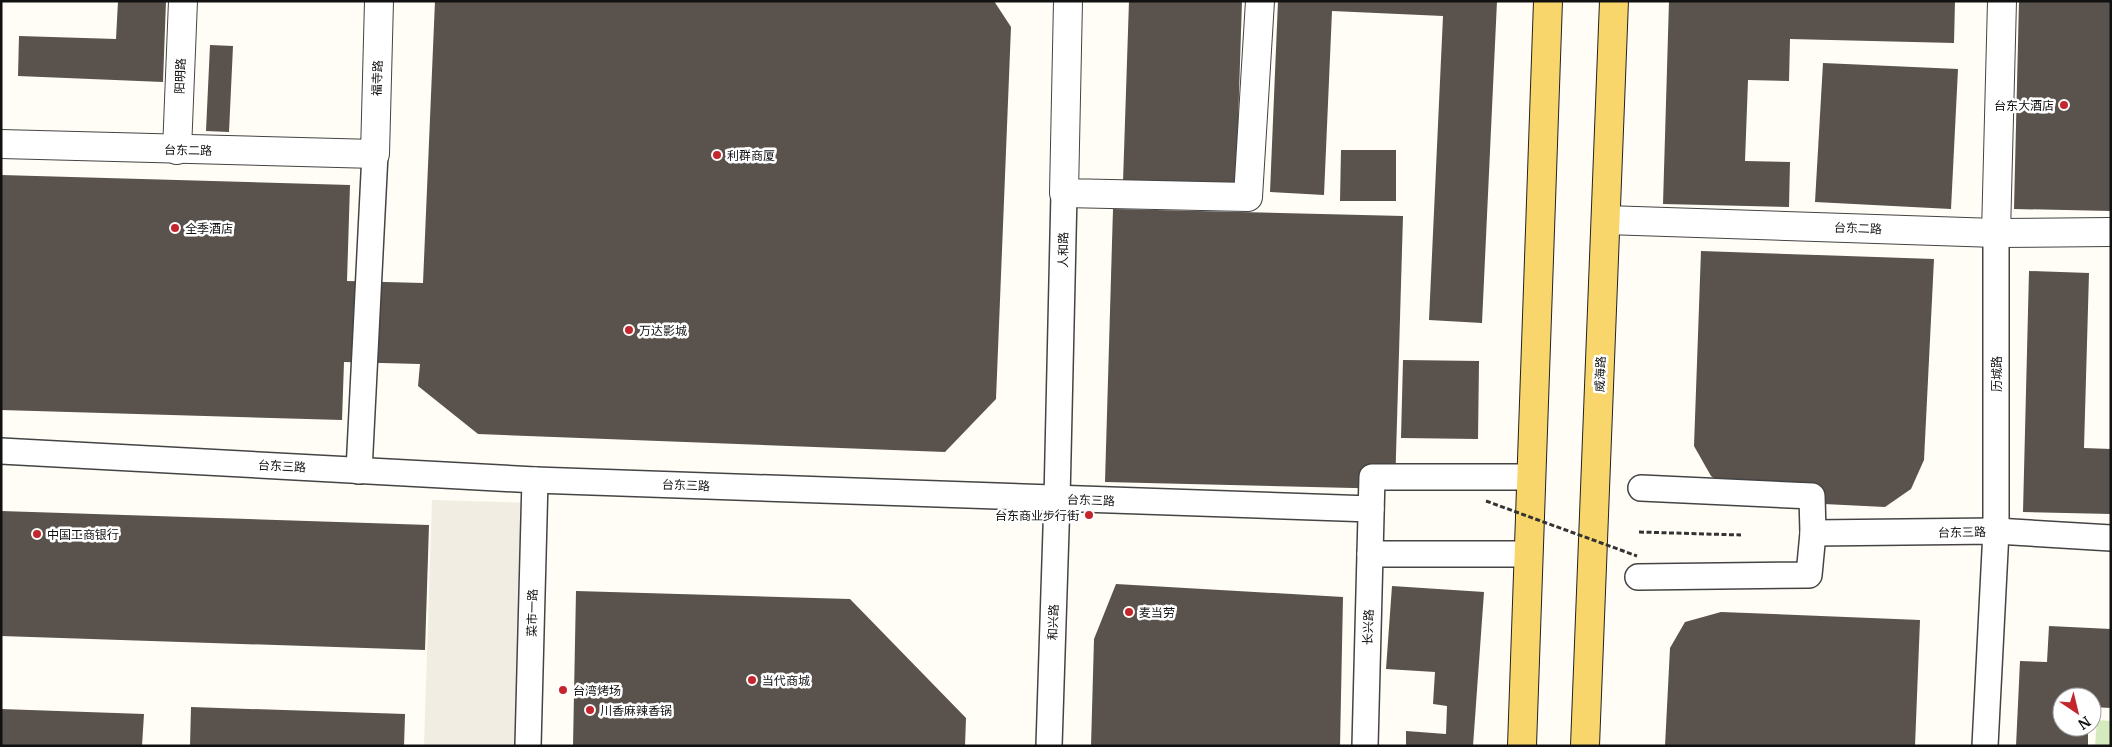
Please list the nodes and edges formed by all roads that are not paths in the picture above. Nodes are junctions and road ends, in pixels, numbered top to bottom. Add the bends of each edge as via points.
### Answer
1 (183, 1) edge
2 (379, 1) edge
3 (1068, 1) edge
4 (1260, 1) edge
5 (1548, 1) edge
6 (1614, 1) edge
7 (2002, 1) edge
8 (1, 144) edge
9 (177, 150) junction
10 (375, 154) junction
11 (1064, 193) junction
12 (1606, 220) junction
13 (2111, 232) edge
14 (1996, 233) junction
15 (1, 451) edge
16 (359, 470) junction
17 (1519, 477) dead end
18 (535, 480) junction
19 (1641, 488) dead end
20 (1057, 499) junction
21 (1372, 508) junction
22 (1996, 531) junction
23 (1813, 534) junction
24 (2111, 538) edge
25 (1370, 554) junction
26 (1516, 554) dead end
27 (1637, 566) road end
28 (528, 746) edge
29 (1049, 746) edge
30 (1365, 746) edge
31 (1522, 746) edge
32 (1585, 746) edge
33 (1985, 746) edge

1 - 9 street, 阳明路
2 - 10 street, 福寺路
3 - 11 street, 人和路
4 - 11 street via 1248,197
5 - 31 main road
6 - 12 main road, 威海路
7 - 14 street, 历城路
8 - 9 street, 台东二路
9 - 10 street, 台东二路
10 - 16 street
11 - 20 street, 人和路
12 - 14 street, 台东二路
12 - 32 main road, 威海路
13 - 14 street, 台东二路
14 - 22 street, 历城路
15 - 16 street, 台东三路
16 - 18 street, 台东三路
17 - 21 street, 长兴路 via 1372,477
18 - 20 street, 台东三路
18 - 28 street, 菜市一路
19 - 23 street via 1812,496
20 - 21 street, 台东三路
20 - 29 street, 和兴路
21 - 25 street, 长兴路
22 - 23 street, 台东三路
22 - 24 street, 台东三路
22 - 33 street, 历城路
23 - 27 street via 1809,575
25 - 26 street
25 - 30 street, 长兴路

